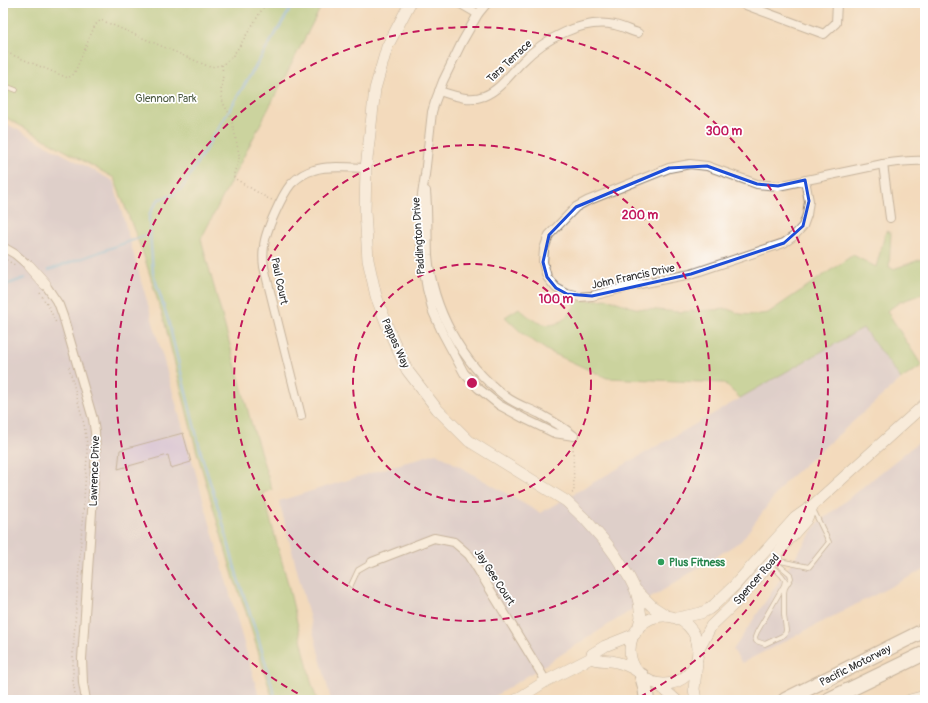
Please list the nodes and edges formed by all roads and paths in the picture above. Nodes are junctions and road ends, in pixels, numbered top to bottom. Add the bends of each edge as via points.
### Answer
1 (266, 3) edge
2 (410, 3) edge
3 (459, 3) edge
4 (488, 3) edge
5 (837, 3) edge
6 (743, 4) dead end
7 (478, 14) junction
8 (638, 33) dead end
9 (3, 51) edge
10 (222, 64) junction
11 (3, 85) edge
12 (16, 90) dead end
13 (439, 91) junction
14 (925, 160) edge
15 (883, 164) junction
16 (366, 168) junction
17 (425, 175) junction
18 (805, 180) junction
19 (272, 200) dead end
20 (890, 218) dead end
21 (3, 247) edge
22 (3, 258) edge
23 (23, 266) junction
24 (42, 287) junction
25 (56, 324) dead end
26 (68, 365) dead end
27 (925, 404) edge
28 (301, 416) dead end
29 (574, 436) junction
30 (566, 501) junction
31 (812, 506) junction
32 (764, 552) junction
33 (372, 562) joint
34 (770, 563) junction
35 (351, 584) dead end
36 (636, 591) junction
37 (672, 617) junction
38 (925, 630) edge
39 (636, 632) junction
40 (925, 653) edge
41 (698, 655) junction
42 (591, 658) junction
43 (640, 673) junction
44 (546, 682) junction
45 (658, 684) junction
46 (924, 698) edge
47 (76, 700) edge
48 (86, 700) edge
49 (516, 700) edge
50 (647, 700) edge
51 (676, 700) edge
52 (696, 700) edge
53 (784, 700) edge
54 (828, 700) edge
55 (910, 700) edge

1 - 10 path via 239,47 231,58
2 - 16 street, Pappas Way via 387,47 375,89
3 - 7 street
4 - 7 street, Paddington Drive
5 - 6 street via 836,23 824,34
7 - 13 street, Paddington Drive
8 - 13 street, Tara Terrace via 616,25 585,25 549,40 532,52 502,84 483,96 463,98
9 - 10 path via 68,78 74,74 96,25 101,20 210,67
10 - 19 path via 223,103 230,115 239,154 234,178
11 - 12 lane
13 - 17 street, Paddington Drive via 432,112
14 - 15 street, John Francis Drive
15 - 18 street, John Francis Drive
15 - 20 street
16 - 28 street, Paul Court via 325,168 306,173 286,190 266,233 264,267
16 - 30 street, Pappas Way via 368,260 379,303 407,370 437,409 469,441
17 - 29 street, Paddington Drive via 428,256 439,305 449,329 472,365 488,382 512,401 541,415
17 - 29 street, Paddington Drive via 420,208 420,232 427,289 433,312 464,373 499,405 554,433
18 - 18 street, John Francis Drive via 809,201 807,215 803,226 784,244 691,274 592,296 567,294 556,288 547,277 543,262 544,248 549,235 576,207 668,168 690,164 707,166 757,184 778,186
21 - 23 street, Lawrence Drive via 15,254
22 - 23 path
23 - 24 street, Lawrence Drive
24 - 25 path
24 - 48 street, Lawrence Drive via 58,305 67,327 96,437 82,659
26 - 47 path via 87,444 73,651 72,677
27 - 31 street, Spencer Road
29 - 30 path via 574,492
30 - 36 street, Pappas Way via 607,544
31 - 32 street, Spencer Road via 795,518
31 - 34 street, Spencer Road via 806,520
31 - 34 lane via 828,542 824,548 809,567
32 - 34 street
32 - 37 street, Spencer Road via 734,586 709,609 692,615
33 - 35 lane via 358,570
33 - 44 street, Jay Gee Court via 434,538 454,542 469,555
34 - 34 lane via 790,574 791,578 784,593 785,634 765,644 755,637 786,580
34 - 41 street, Spencer Road via 711,626
36 - 37 street, Pappas Way via 653,607
36 - 39 street, Pappas Way via 641,617
37 - 39 street via 656,617
37 - 41 street via 693,631
38 - 53 highway, Pacific Motorway
39 - 42 street via 605,646 592,654
39 - 43 street via 630,653
40 - 54 highway, Pacific Motorway
41 - 45 street via 687,676 668,684
41 - 52 street via 694,689
42 - 43 street via 615,661
42 - 44 street
43 - 45 street via 649,681
43 - 50 highway
44 - 49 street
45 - 51 street
46 - 55 street

